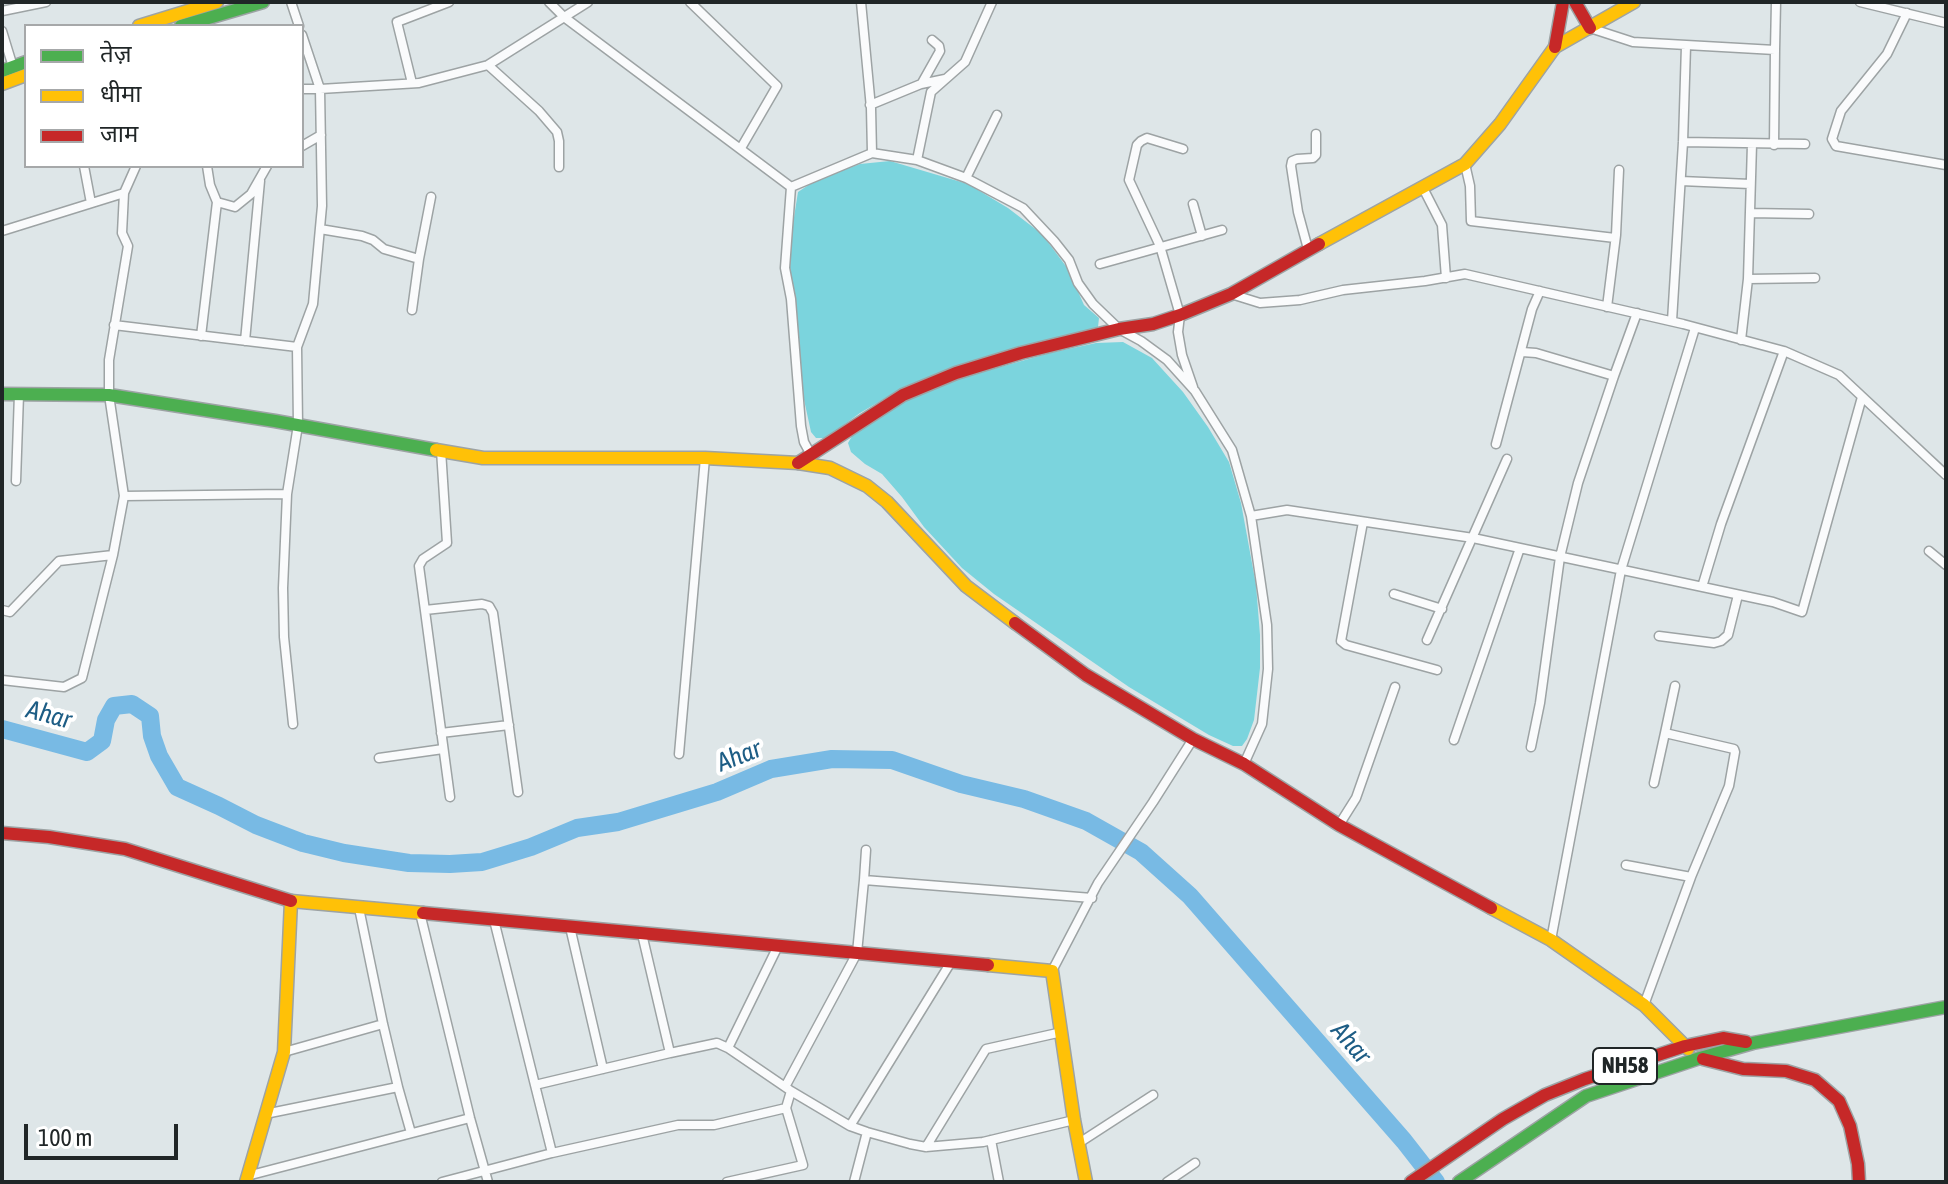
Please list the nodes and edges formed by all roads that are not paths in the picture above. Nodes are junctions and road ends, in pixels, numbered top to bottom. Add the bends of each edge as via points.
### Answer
1 (46, 2) edge
2 (217, 2) edge
3 (263, 2) edge
4 (291, 2) edge
5 (449, 2) edge
6 (549, 2) edge
7 (588, 2) edge
8 (690, 2) edge
9 (861, 2) edge
10 (992, 2) edge
11 (1563, 2) edge
12 (1575, 2) edge
13 (1634, 2) edge
14 (1776, 2) edge
15 (1860, 2) edge
16 (190, 6) edge
17 (2, 11) edge
18 (1907, 13) junction
19 (564, 17) junction
20 (1946, 23) edge
21 (144, 24) edge
22 (188, 24) edge
23 (298, 24) edge
24 (1590, 28) junction
25 (2, 31) edge
26 (932, 40) dead end
27 (304, 41) edge
28 (1686, 46) junction
29 (1555, 47) junction
30 (1775, 50) junction
31 (488, 65) junction
32 (14, 66) edge
33 (24, 76) edge
34 (946, 79) junction
35 (412, 83) junction
36 (922, 83) junction
37 (2, 84) edge
38 (304, 89) edge
39 (320, 89) junction
40 (870, 105) junction
41 (997, 115) dead end
42 (1316, 134) dead end
43 (321, 135) junction
44 (1683, 142) junction
45 (1752, 144) junction
46 (1805, 144) dead end
47 (304, 145) edge
48 (1774, 145) junction
49 (741, 148) junction
50 (1183, 149) dead end
51 (872, 153) junction
52 (917, 160) junction
53 (1465, 164) junction
54 (1946, 165) edge
55 (559, 167) dead end
56 (84, 168) edge
57 (135, 168) edge
58 (207, 168) edge
59 (266, 168) edge
60 (1619, 170) dead end
61 (966, 178) junction
62 (260, 181) junction
63 (1681, 181) junction
64 (1750, 184) junction
65 (791, 187) junction
66 (1423, 188) junction
67 (124, 193) junction
68 (431, 197) dead end
69 (217, 202) junction
70 (91, 203) junction
71 (1193, 204) dead end
72 (1750, 213) junction
73 (1809, 214) dead end
74 (320, 229) junction
75 (1222, 230) dead end
76 (2, 231) edge
77 (1202, 236) junction
78 (1615, 238) junction
79 (1160, 246) junction
80 (1308, 249) junction
81 (419, 259) junction
82 (1100, 264) dead end
83 (1446, 278) junction
84 (1815, 278) dead end
85 (1748, 279) junction
86 (1540, 291) junction
87 (1231, 294) junction
88 (1607, 307) junction
89 (412, 310) dead end
90 (1637, 313) junction
91 (1180, 315) junction
92 (1672, 321) junction
93 (114, 325) junction
94 (1695, 328) junction
95 (1119, 329) junction
96 (201, 336) junction
97 (1741, 340) junction
98 (245, 341) junction
99 (297, 347) junction
100 (1784, 351) junction
101 (1522, 352) junction
102 (1614, 376) junction
103 (1195, 391) junction
104 (2, 394) edge
105 (19, 394) junction
106 (109, 395) junction
107 (1862, 397) junction
108 (298, 425) junction
109 (1496, 444) dead end
110 (441, 450) junction
111 (810, 453) junction
112 (705, 458) junction
113 (1507, 459) dead end
114 (798, 463) junction
115 (1946, 475) edge
116 (16, 481) dead end
117 (287, 494) junction
118 (124, 496) junction
119 (1251, 516) junction
120 (1363, 522) junction
121 (1473, 538) junction
122 (1520, 548) junction
123 (1929, 551) dead end
124 (113, 555) junction
125 (1560, 557) junction
126 (1946, 565) edge
127 (1621, 570) junction
128 (1702, 587) junction
129 (1394, 594) dead end
130 (1738, 595) junction
131 (1442, 609) junction
132 (2, 610) edge
133 (425, 610) junction
134 (1659, 636) dead end
135 (1427, 640) dead end
136 (1437, 670) dead end
137 (2, 680) edge
138 (1675, 686) dead end
139 (1395, 687) dead end
140 (293, 724) dead end
141 (509, 725) junction
142 (441, 733) junction
143 (1665, 733) junction
144 (1193, 739) junction
145 (1454, 740) dead end
146 (1531, 747) dead end
147 (443, 749) junction
148 (679, 754) dead end
149 (379, 758) dead end
150 (1244, 764) junction
151 (1654, 783) dead end
152 (518, 792) dead end
153 (450, 797) dead end
154 (1339, 825) junction
155 (2, 833) edge
156 (866, 850) dead end
157 (1626, 865) dead end
158 (1691, 877) junction
159 (864, 880) junction
160 (1092, 898) junction
161 (291, 901) junction
162 (359, 908) junction
163 (420, 913) junction
164 (494, 920) junction
165 (570, 927) junction
166 (642, 934) junction
167 (1551, 940) junction
168 (778, 946) junction
169 (857, 953) junction
170 (951, 962) junction
171 (1052, 971) junction
172 (1644, 1005) junction
173 (1946, 1007) edge
174 (383, 1024) junction
175 (1062, 1032) junction
176 (1753, 1043) junction
177 (1685, 1046) junction
178 (728, 1048) junction
179 (284, 1052) junction
180 (670, 1053) junction
181 (1700, 1058) junction
182 (603, 1069) junction
183 (535, 1085) junction
184 (398, 1087) junction
185 (788, 1089) junction
186 (1153, 1095) dead end
187 (786, 1108) junction
188 (265, 1114) junction
189 (470, 1118) junction
190 (1074, 1120) junction
191 (850, 1126) junction
192 (867, 1132) junction
193 (411, 1133) junction
194 (991, 1140) junction
195 (1079, 1143) junction
196 (926, 1147) junction
197 (552, 1153) junction
198 (1195, 1163) dead end
199 (485, 1171) junction
200 (246, 1179) edge
201 (755, 1179) edge
202 (442, 1182) edge
203 (488, 1182) edge
204 (727, 1182) edge
205 (854, 1182) edge
206 (999, 1182) edge
207 (1086, 1182) edge
208 (1167, 1182) edge
209 (1411, 1182) edge
210 (1459, 1182) edge
211 (1859, 1182) edge

1 - 17 street
2 - 16 main road
3 - 22 main road
4 - 23 street
5 - 35 street via 397,22
6 - 19 street
7 - 19 street
8 - 49 street via 777,86
9 - 40 street
10 - 34 street via 965,62
11 - 29 main road
12 - 24 main road
13 - 24 main road
14 - 30 street
15 - 18 street
16 - 21 main road
18 - 20 street
18 - 54 street via 1887,54 1841,111 1832,139 1836,146
19 - 31 street
19 - 49 street
24 - 28 street via 1633,42
24 - 29 main road
25 - 32 street
26 - 36 street via 940,51
27 - 39 street
28 - 30 street
28 - 44 street
29 - 53 main road
30 - 48 street
31 - 35 street
31 - 55 street via 557,132
33 - 37 main road
34 - 36 street
34 - 52 street via 931,92
35 - 39 street
36 - 40 street
38 - 39 street
39 - 43 street
40 - 51 street
41 - 61 street
42 - 80 street via 1316,155 1292,161 1291,166
43 - 47 street
43 - 74 street
44 - 45 street
44 - 63 street
45 - 48 street
45 - 64 street
46 - 48 street
49 - 65 street
50 - 79 street via 1147,138 1137,145 1129,180
51 - 52 street
51 - 65 street
52 - 61 street
53 - 66 main road
53 - 78 street via 1471,221
56 - 70 street
57 - 67 street
58 - 69 street
59 - 62 street
60 - 78 street
61 - 95 street via 1023,208 1069,260 1093,304
62 - 69 street via 235,207
62 - 98 street
63 - 64 street
63 - 92 street
64 - 72 street
65 - 111 street via 785,268 801,426
66 - 80 main road
66 - 83 street via 1442,225
67 - 70 street
67 - 93 street via 122,233 128,246
68 - 81 street
69 - 96 street
70 - 76 street
71 - 77 street
72 - 73 street
72 - 85 street
74 - 81 street via 362,236
74 - 99 street via 313,304
75 - 77 street
77 - 79 street
78 - 88 street
79 - 82 street
79 - 91 street
80 - 87 main road
81 - 89 street
83 - 86 street via 1465,274
83 - 87 street via 1287,301 1260,303
84 - 85 street
85 - 97 street
86 - 88 street
86 - 101 street
87 - 91 main road
88 - 90 street
90 - 92 street
90 - 102 street
91 - 95 main road
91 - 103 street via 1182,355
92 - 94 street
93 - 96 street
93 - 106 street
94 - 97 street
94 - 127 street
95 - 103 street via 1167,360
95 - 111 main road via 956,373 903,395
96 - 98 street
97 - 100 street
98 - 99 street
99 - 108 street
100 - 107 street via 1839,375
100 - 128 street
101 - 102 street
101 - 109 street
102 - 125 street
103 - 119 street via 1232,450
104 - 105 main road
105 - 106 main road
105 - 116 street
106 - 108 main road
106 - 118 street
107 - 115 street
107 - 130 street via 1802,612
108 - 110 main road
108 - 117 street
110 - 112 main road via 483,458
110 - 133 street via 448,536 447,543 419,566
111 - 114 main road
112 - 114 main road
112 - 148 street
113 - 121 street
114 - 144 main road via 830,468 867,486 966,586 1086,675
117 - 118 street
117 - 140 street via 284,637
118 - 124 street
119 - 120 street via 1287,510
119 - 150 street via 1268,669 1262,724
120 - 121 street
120 - 136 street via 1341,641
121 - 122 street
121 - 131 street
122 - 125 street
122 - 145 street
123 - 126 street
124 - 132 street via 59,561 10,612
124 - 137 street via 82,678 64,687
125 - 127 street
125 - 146 street
127 - 128 street
127 - 167 street
128 - 130 street
129 - 131 street
130 - 134 street via 1728,635 1721,641
131 - 135 street
133 - 141 street via 489,606
133 - 142 street
138 - 143 street
139 - 154 street via 1356,798
141 - 142 street
141 - 152 street
142 - 147 street
143 - 151 street
143 - 158 street via 1735,752 1729,786
144 - 150 main road
144 - 160 street
147 - 149 street
147 - 153 street
150 - 154 main road
154 - 167 main road
155 - 161 main road via 125,849
156 - 159 street
157 - 158 street
158 - 172 street
159 - 160 street
159 - 169 street
160 - 171 street
161 - 162 main road
161 - 179 main road
162 - 163 main road
162 - 174 street
163 - 164 main road
163 - 189 street
164 - 165 main road
164 - 183 street
165 - 166 main road
165 - 182 street
166 - 168 main road
166 - 180 street
167 - 172 main road
168 - 169 main road
168 - 178 street
169 - 170 main road
169 - 185 street
170 - 171 main road
170 - 191 street
171 - 175 main road
172 - 177 main road
173 - 176 main road, NH58
174 - 179 street
174 - 184 street
175 - 190 main road
175 - 196 street via 984,1051
176 - 177 main road, NH58 via 1723,1038
176 - 181 main road, NH58
177 - 181 main road
177 - 209 main road, NH58 via 1545,1095
178 - 180 street via 717,1043
178 - 185 street
179 - 188 main road
180 - 182 street
181 - 210 main road, NH58 via 1586,1096
181 - 211 main road via 1815,1080 1839,1101 1850,1126
182 - 183 street
183 - 197 street
184 - 188 street
184 - 193 street
185 - 187 street
185 - 191 street
186 - 195 street
187 - 197 street
187 - 201 street via 803,1165
188 - 200 main road
189 - 193 street
189 - 199 street
190 - 194 street
190 - 195 main road
191 - 192 street
192 - 196 street
192 - 205 street
193 - 200 street
194 - 196 street
194 - 206 street
195 - 207 main road
197 - 199 street
198 - 208 street
199 - 202 street
199 - 203 street
201 - 204 street

